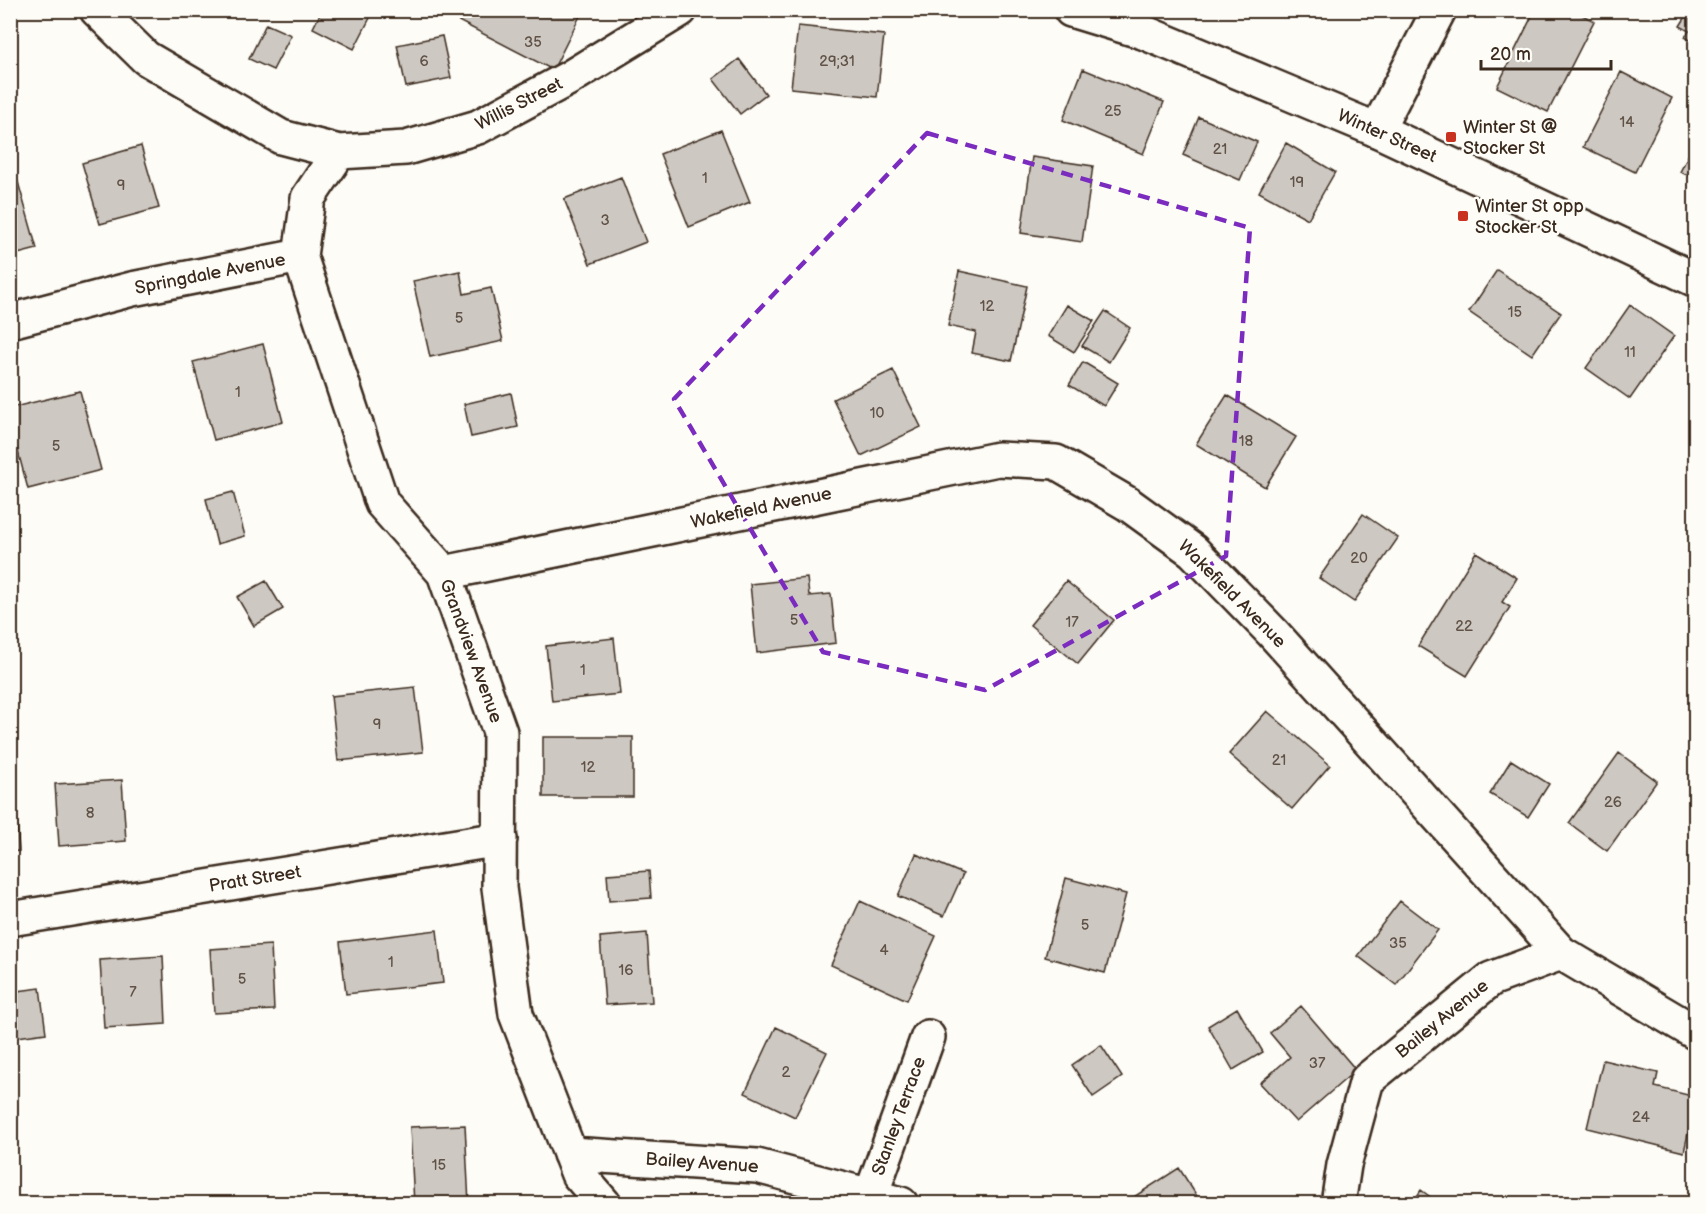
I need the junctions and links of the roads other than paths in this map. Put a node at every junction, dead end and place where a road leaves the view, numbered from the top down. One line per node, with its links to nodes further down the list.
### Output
1 (97, 10): 6 (street, Willis Street)
2 (680, 10): 6 (street, Willis Street)
3 (1071, 10): 5 (street, Winter Street)
4 (1438, 10): 5 (street)
5 (1377, 130): 8 (street, Winter Street)
6 (339, 152): 7 (street, Springdale Avenue)
7 (300, 256): 9 (street, Springdale Avenue); 10 (street, Grandview Avenue)
8 (1695, 280)
9 (10, 321)
10 (444, 573): 11 (street, Grandview Avenue); 13 (street, Wakefield Avenue)
11 (500, 839): 12 (street, Pratt Street); 16 (street, Grandview Avenue)
12 (10, 919)
13 (1561, 953): 14 (street); 19 (street, Bailey Avenue)
14 (1695, 1033)
15 (928, 1037): 17 (street, Stanley Terrace)
16 (570, 1154): 17 (street, Bailey Avenue); 18 (street, Grandview Avenue)
17 (886, 1199)
18 (604, 1203)
19 (1338, 1203)

